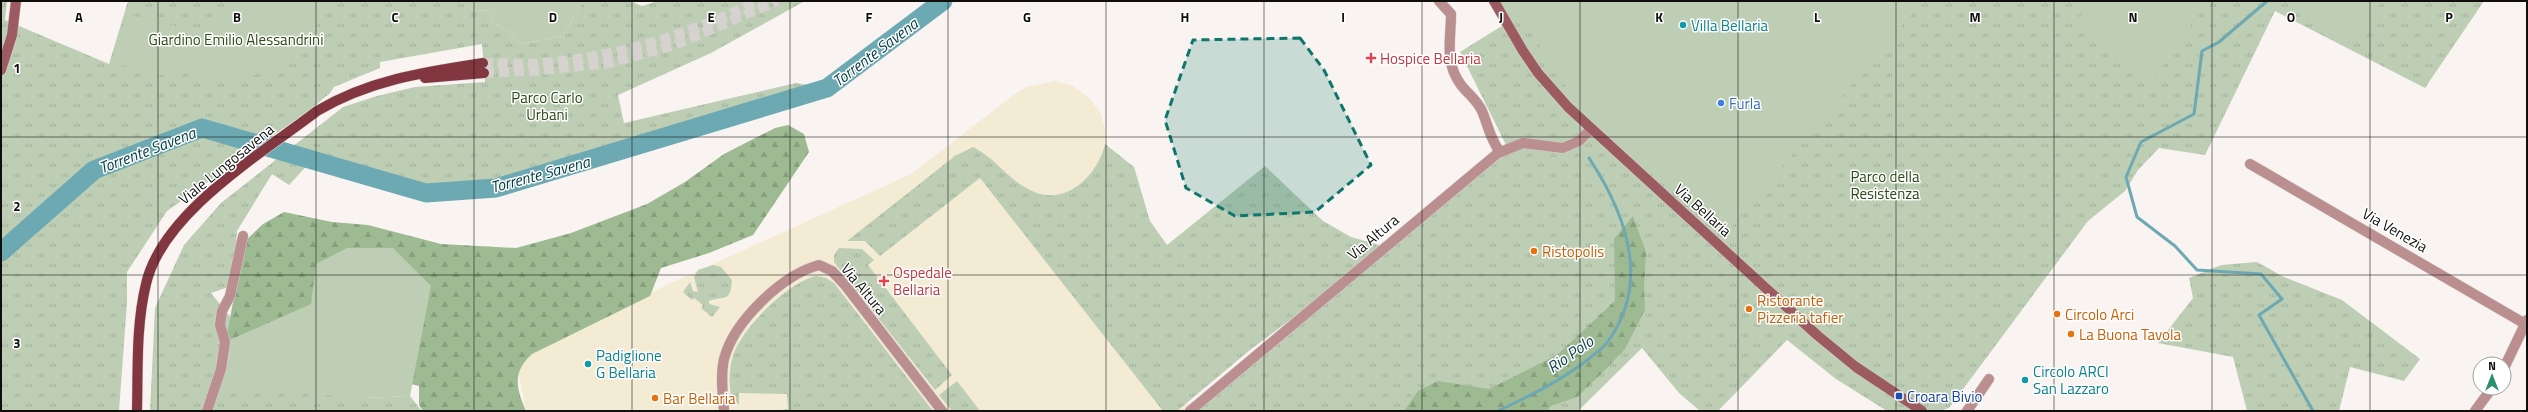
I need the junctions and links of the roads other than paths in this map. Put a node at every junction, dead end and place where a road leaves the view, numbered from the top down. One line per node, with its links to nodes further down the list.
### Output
1 (16, 1): 5 (street)
2 (1439, 1): 7 (street)
3 (1494, 1): 6 (street, Via Bellaria)
4 (484, 68): 14 (main road, Viale Lungosavena)
5 (1, 70)
6 (1591, 129): 7 (street, Via Altura); 19 (street, Via Bellaria)
7 (1500, 152): 18 (street, Via Altura)
8 (2250, 164): 10 (street, Via Venezia)
9 (243, 236): 15 (street)
10 (2526, 323): 11 (street, Via Venezia)
11 (2510, 356)
12 (1989, 379): 20 (street)
13 (2486, 396): 21 (street)
14 (137, 411)
15 (207, 411)
16 (724, 411): 17 (street, Via Altura)
17 (942, 411)
18 (1190, 411)
19 (1922, 411)
20 (1967, 411)
21 (2475, 411)

